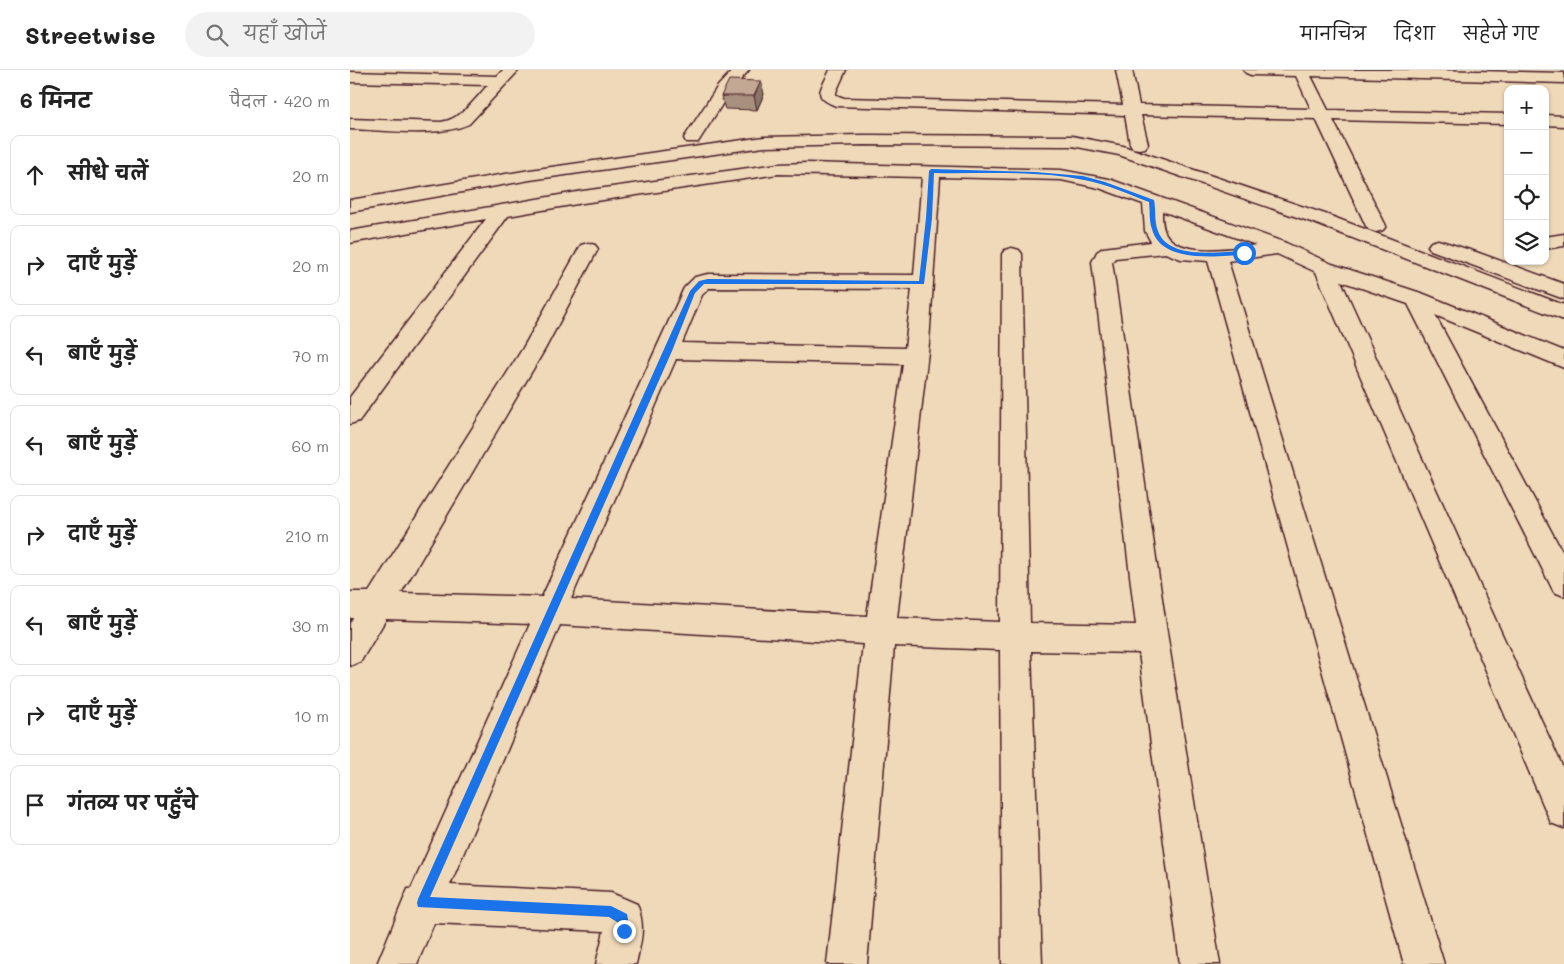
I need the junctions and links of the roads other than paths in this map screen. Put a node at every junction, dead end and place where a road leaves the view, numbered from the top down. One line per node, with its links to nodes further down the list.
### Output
1 (741, 70): 15 (street)
2 (838, 70): 9 (street)
3 (1124, 70): 9 (street)
4 (1251, 70): 5 (street)
5 (1300, 70): 8 (street); 10 (street)
6 (506, 75): 7 (street); 14 (street)
7 (350, 77)
8 (1564, 78)
9 (1132, 109): 10 (street); 16 (street)
10 (1322, 114): 11 (street); 22 (street)
11 (1504, 119)
12 (1549, 120): 13 (street)
13 (1564, 120)
14 (350, 124)
15 (692, 138): 16 (street); 18 (street)
16 (1139, 144): 22 (street)
17 (931, 171): 19 (street); 21 (street); 35 (street)
18 (350, 191)
19 (1152, 201): 27 (street); 28 (street)
20 (350, 206): 38 (street)
21 (502, 211): 24 (street); 43 (street)
22 (1376, 226): 33 (street)
23 (350, 227): 39 (street)
24 (350, 238)
25 (1564, 240): 26 (street)
26 (1549, 242)
27 (1167, 247): 32 (street); 49 (street)
28 (1279, 247): 32 (street); 34 (street)
29 (588, 249): 45 (street)
30 (1504, 251): 33 (street)
31 (1012, 254): 48 (street)
32 (1216, 254): 58 (street)
33 (1469, 256): 36 (street)
34 (1325, 268): 37 (street); 51 (street)
35 (922, 282): 40 (street); 41 (street)
36 (1564, 292)
37 (1416, 299): 42 (street); 44 (street)
38 (1564, 313)
39 (1564, 342)
40 (668, 351): 41 (street); 46 (street)
41 (915, 356): 47 (street)
42 (1564, 360)
43 (350, 415)
44 (1564, 583)
45 (364, 605): 46 (street); 50 (street)
46 (551, 611): 47 (street); 52 (street)
47 (880, 632): 48 (street); 55 (street)
48 (1016, 637): 49 (street); 56 (street)
49 (1153, 639): 57 (street)
50 (350, 651)
51 (1564, 810)
52 (422, 903): 53 (street); 54 (street)
53 (397, 964)
54 (616, 964)
55 (847, 964)
56 (1022, 964)
57 (1200, 964)
58 (1424, 964)

